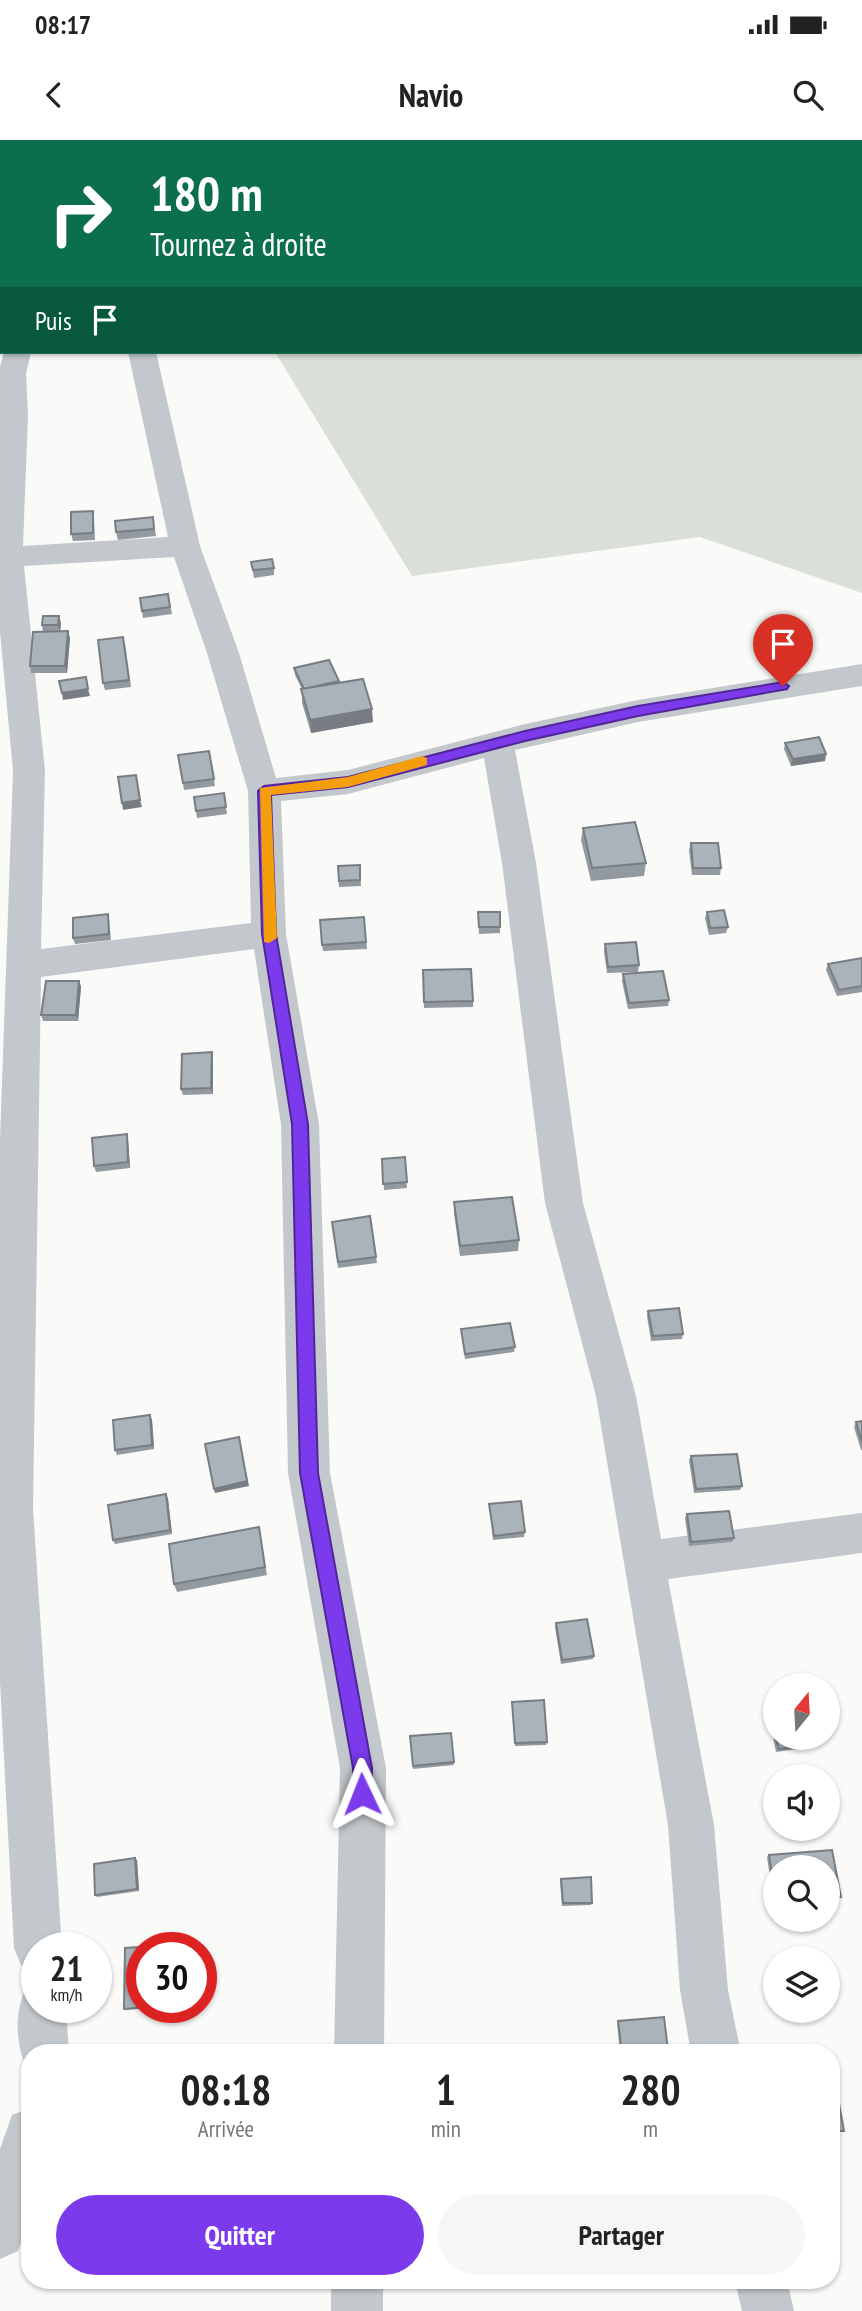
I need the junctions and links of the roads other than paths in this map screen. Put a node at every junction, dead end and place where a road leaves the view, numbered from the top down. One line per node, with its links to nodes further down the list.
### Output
1 (17, 354): 4 (street)
2 (142, 354): 3 (street)
3 (185, 546): 4 (street); 7 (street)
4 (4, 557): 9 (street)
5 (862, 675): 6 (street)
6 (498, 743): 7 (street); 11 (street)
7 (264, 791): 8 (street)
8 (269, 934): 9 (street); 15 (street)
9 (23, 965): 12 (street)
10 (862, 1533): 11 (street)
11 (643, 1562): 16 (street)
12 (37, 1932)
13 (43, 2023): 14 (street)
14 (44, 2044)
15 (359, 2044)
16 (714, 2044)
17 (21, 2163): 18 (street)
18 (0, 2233)
19 (357, 2289): 21 (street)
20 (763, 2289): 22 (street)
21 (357, 2311)
22 (768, 2311)

